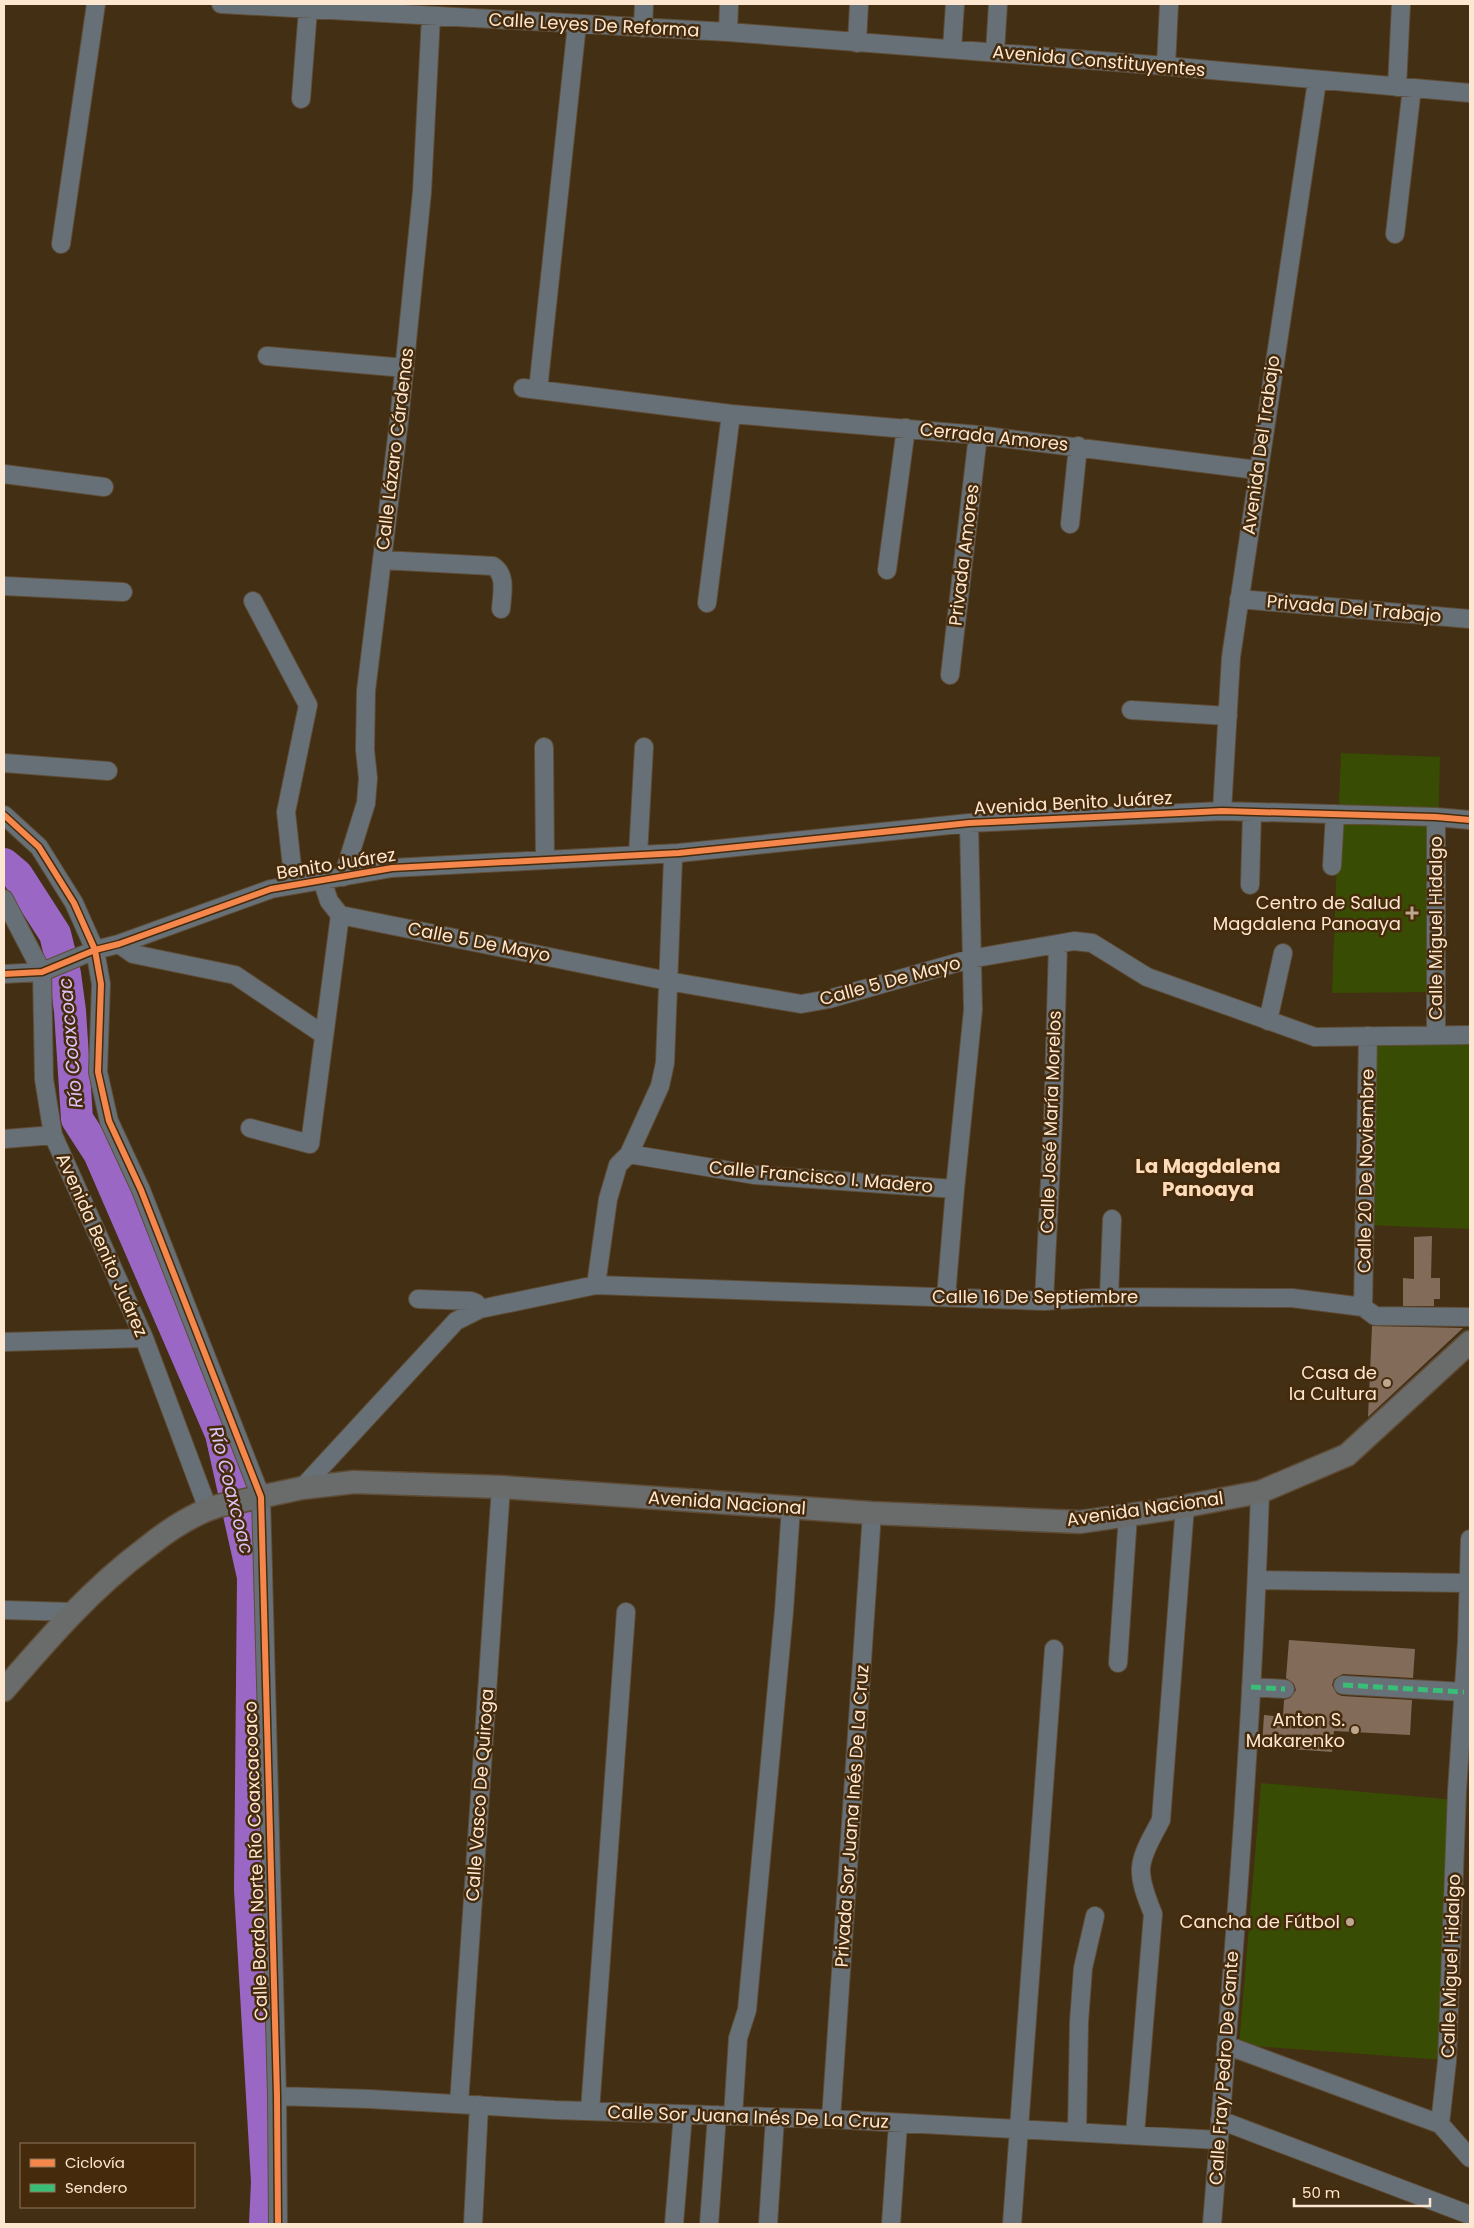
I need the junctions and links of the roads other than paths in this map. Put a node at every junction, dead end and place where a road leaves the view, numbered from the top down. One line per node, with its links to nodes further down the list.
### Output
1 (96, 4): 26 (street)
2 (232, 4): 10 (street, Calle Leyes De Reforma)
3 (644, 4): 15 (street)
4 (729, 4): 16 (street)
5 (859, 4): 17 (street)
6 (955, 4): 18 (street)
7 (998, 4): 19 (street)
8 (1169, 4): 20 (street)
9 (1401, 4): 22 (street)
10 (281, 5): 12 (street, Calle Leyes De Reforma)
11 (375, 8): 12 (street, Calle Leyes De Reforma); 13 (street, Calle Leyes De Reforma)
12 (308, 9): 24 (street)
13 (431, 16): 14 (street, Calle Leyes De Reforma); 28 (street, Calle Lázaro Cárdenas)
14 (577, 24): 15 (street, Calle Leyes De Reforma); 29 (street, Cerrada Amores)
15 (643, 28): 16 (street, Calle Leyes De Reforma)
16 (728, 32): 17 (street, Avenida Constituyentes)
17 (857, 43): 18 (street, Avenida Constituyentes)
18 (952, 49): 19 (street, Avenida Constituyentes)
19 (995, 52): 20 (street, Avenida Constituyentes)
20 (1166, 66): 21 (street, Avenida Constituyentes)
21 (1317, 81): 22 (street, Avenida Constituyentes); 33 (street, Avenida Del Trabajo)
22 (1405, 87): 23 (street, Avenida Constituyentes); 25 (street)
23 (1470, 93)
24 (301, 99)
25 (1395, 234)
26 (62, 244)
27 (268, 356): 28 (street)
28 (404, 368): 37 (street, Calle Lázaro Cárdenas)
29 (731, 414): 30 (street, Cerrada Amores); 43 (street)
30 (906, 428): 31 (street, Cerrada Amores); 38 (street)
31 (978, 435): 32 (street, Cerrada Amores); 46 (street, Privada Amores)
32 (1078, 446): 33 (street, Cerrada Amores); 36 (street)
33 (1257, 470): 41 (street, Avenida Del Trabajo)
34 (4, 474): 35 (street)
35 (104, 486)
36 (1070, 524)
37 (382, 560): 44 (street); 64 (street, Calle Lázaro Cárdenas)
38 (888, 570)
39 (4, 586): 40 (street)
40 (123, 592)
41 (1239, 599): 45 (street, Privada Del Trabajo); 48 (street, Avenida Del Trabajo)
42 (252, 600): 66 (street)
43 (707, 603)
44 (502, 609)
45 (1470, 618)
46 (950, 675)
47 (1131, 710): 48 (street)
48 (1228, 716): 53 (street, Avenida Del Trabajo)
49 (544, 747): 62 (street)
50 (644, 747): 61 (street)
51 (4, 763): 52 (street)
52 (108, 772)
53 (1222, 811): 54 (street, Avenida Benito Juárez); 59 (street, Avenida Benito Juárez)
54 (1252, 812): 55 (street, Avenida Benito Juárez); 67 (street)
55 (1335, 814): 57 (street, Avenida Benito Juárez); 63 (street)
56 (4, 815): 72 (street)
57 (1436, 817): 58 (street, Avenida Benito Juárez); 79 (street, Calle Miguel Hidalgo)
58 (1470, 820)
59 (969, 823): 60 (street, Avenida Benito Juárez); 74 (street)
60 (679, 852): 61 (street, Benito Juárez); 77 (street)
61 (638, 855): 62 (street, Benito Juárez)
62 (545, 860): 64 (street, Benito Juárez)
63 (1332, 866)
64 (342, 877): 65 (street, Benito Juárez)
65 (322, 880): 66 (street, Benito Juárez); 69 (street)
66 (294, 885): 70 (street, Benito Juárez)
67 (1250, 885)
68 (4, 899): 75 (street)
69 (340, 914): 77 (street, Calle 5 De Mayo); 80 (street)
70 (119, 944): 72 (street, Benito Juárez); 80 (street)
71 (1058, 944): 74 (street, Calle 5 De Mayo); 78 (street, Calle 5 De Mayo); 93 (street, Calle José María Morelos)
72 (95, 950): 75 (street, Benito Juárez); 103 (street, Calle Bordo Norte Río Coaxcacoaco)
73 (1283, 954): 78 (street)
74 (970, 959): 77 (street, Calle 5 De Mayo); 87 (street)
75 (49, 970): 76 (street); 84 (street, Avenida Benito Juárez)
76 (4, 974)
77 (668, 980): 86 (street)
78 (1268, 1021): 82 (street, Calle 5 De Mayo)
79 (1436, 1034): 81 (street, Calle Miguel Hidalgo); 82 (street, Calle 5 De Mayo)
80 (324, 1035): 83 (street)
81 (1470, 1035)
82 (1368, 1036): 94 (street, Calle 20 De Noviembre)
83 (250, 1128)
84 (53, 1135): 85 (street); 97 (street, Avenida Benito Juárez)
85 (4, 1139)
86 (629, 1154): 87 (street, Calle Francisco I. Madero); 89 (street)
87 (954, 1189): 90 (street)
88 (1112, 1219): 91 (street)
89 (596, 1285): 90 (street, Calle 16 De Septiembre); 95 (street)
90 (946, 1297): 93 (street, Calle 16 De Septiembre)
91 (1109, 1297): 93 (street, Calle 16 De Septiembre); 94 (street, Calle 16 De Septiembre)
92 (418, 1298): 95 (street)
93 (1044, 1301)
94 (1363, 1306): 96 (street, Calle 16 De Septiembre)
95 (480, 1309): 101 (street)
96 (1470, 1317)
97 (144, 1338): 98 (street); 106 (street, Avenida Benito Juárez)
98 (4, 1342)
99 (1470, 1342): 102 (main road, Avenida Nacional)
100 (501, 1487): 101 (main road, Avenida Nacional); 105 (main road, Avenida Nacional); 127 (street, Calle Vasco De Quiroga)
101 (302, 1488): 103 (main road, Avenida Nacional)
102 (1260, 1492): 104 (main road, Avenida Nacional); 110 (street, Calle Fray Pedro De Gante)
103 (254, 1499): 106 (main road, Avenida Nacional); 126 (street, Calle Bordo Norte Río Coaxcacoaco)
104 (1184, 1506): 108 (main road, Avenida Nacional); 139 (street)
105 (791, 1507): 107 (main road, Avenida Nacional); 131 (street)
106 (213, 1508): 114 (main road, Avenida Nacional)
107 (872, 1513): 108 (main road, Avenida Nacional); 133 (street, Privada Sor Juana Inés De La Cruz)
108 (1128, 1515): 117 (street)
109 (1470, 1539): 111 (street, Calle Miguel Hidalgo)
110 (1257, 1580): 111 (street); 120 (street, Calle Fray Pedro De Gante)
111 (1468, 1583): 112 (street, Calle Miguel Hidalgo)
112 (1469, 1606): 118 (street, Calle Miguel Hidalgo)
113 (4, 1610): 114 (street)
114 (72, 1612): 122 (main road, Avenida Nacional)
115 (626, 1612): 129 (street)
116 (1054, 1649): 137 (street)
117 (1118, 1663)
118 (1466, 1683): 119 (street); 123 (street, Calle Miguel Hidalgo)
119 (1343, 1684)
120 (1251, 1687): 121 (street); 125 (street, Calle Fray Pedro De Gante)
121 (1285, 1689)
122 (4, 1690)
123 (1465, 1769): 136 (street, Calle Miguel Hidalgo)
124 (1094, 1916): 138 (street)
125 (1226, 2045): 134 (street, Calle Fray Pedro De Gante); 136 (street)
126 (277, 2096): 127 (street, Calle Sor Juana Inés De La Cruz); 143 (street, Calle Bordo Norte Río Coaxcacoaco)
127 (459, 2104): 128 (street, Calle Sor Juana Inés De La Cruz)
128 (479, 2105): 129 (street, Calle Sor Juana Inés De La Cruz); 144 (street)
129 (590, 2111): 130 (street, Calle Sor Juana Inés De La Cruz)
130 (683, 2114): 131 (street, Calle Sor Juana Inés De La Cruz); 145 (street)
131 (725, 2116): 132 (street, Calle Sor Juana Inés De La Cruz); 146 (street)
132 (775, 2118): 133 (street, Calle Sor Juana Inés De La Cruz); 147 (street)
133 (831, 2119): 135 (street, Calle Sor Juana Inés De La Cruz)
134 (1220, 2120): 140 (street, Calle Fray Pedro De Gante); 142 (street)
135 (898, 2123): 137 (street, Calle Sor Juana Inés De La Cruz); 148 (street)
136 (1440, 2124): 141 (street)
137 (1020, 2129): 138 (street, Calle Sor Juana Inés De La Cruz); 149 (street)
138 (1077, 2132): 139 (street, Calle Sor Juana Inés De La Cruz)
139 (1135, 2134): 140 (street, Calle Sor Juana Inés De La Cruz)
140 (1219, 2140): 150 (street, Calle Fray Pedro De Gante)
141 (1470, 2158)
142 (1470, 2215)
143 (278, 2224)
144 (473, 2224)
145 (674, 2224)
146 (709, 2224)
147 (768, 2224)
148 (891, 2224)
149 (1012, 2224)
150 (1212, 2224)

